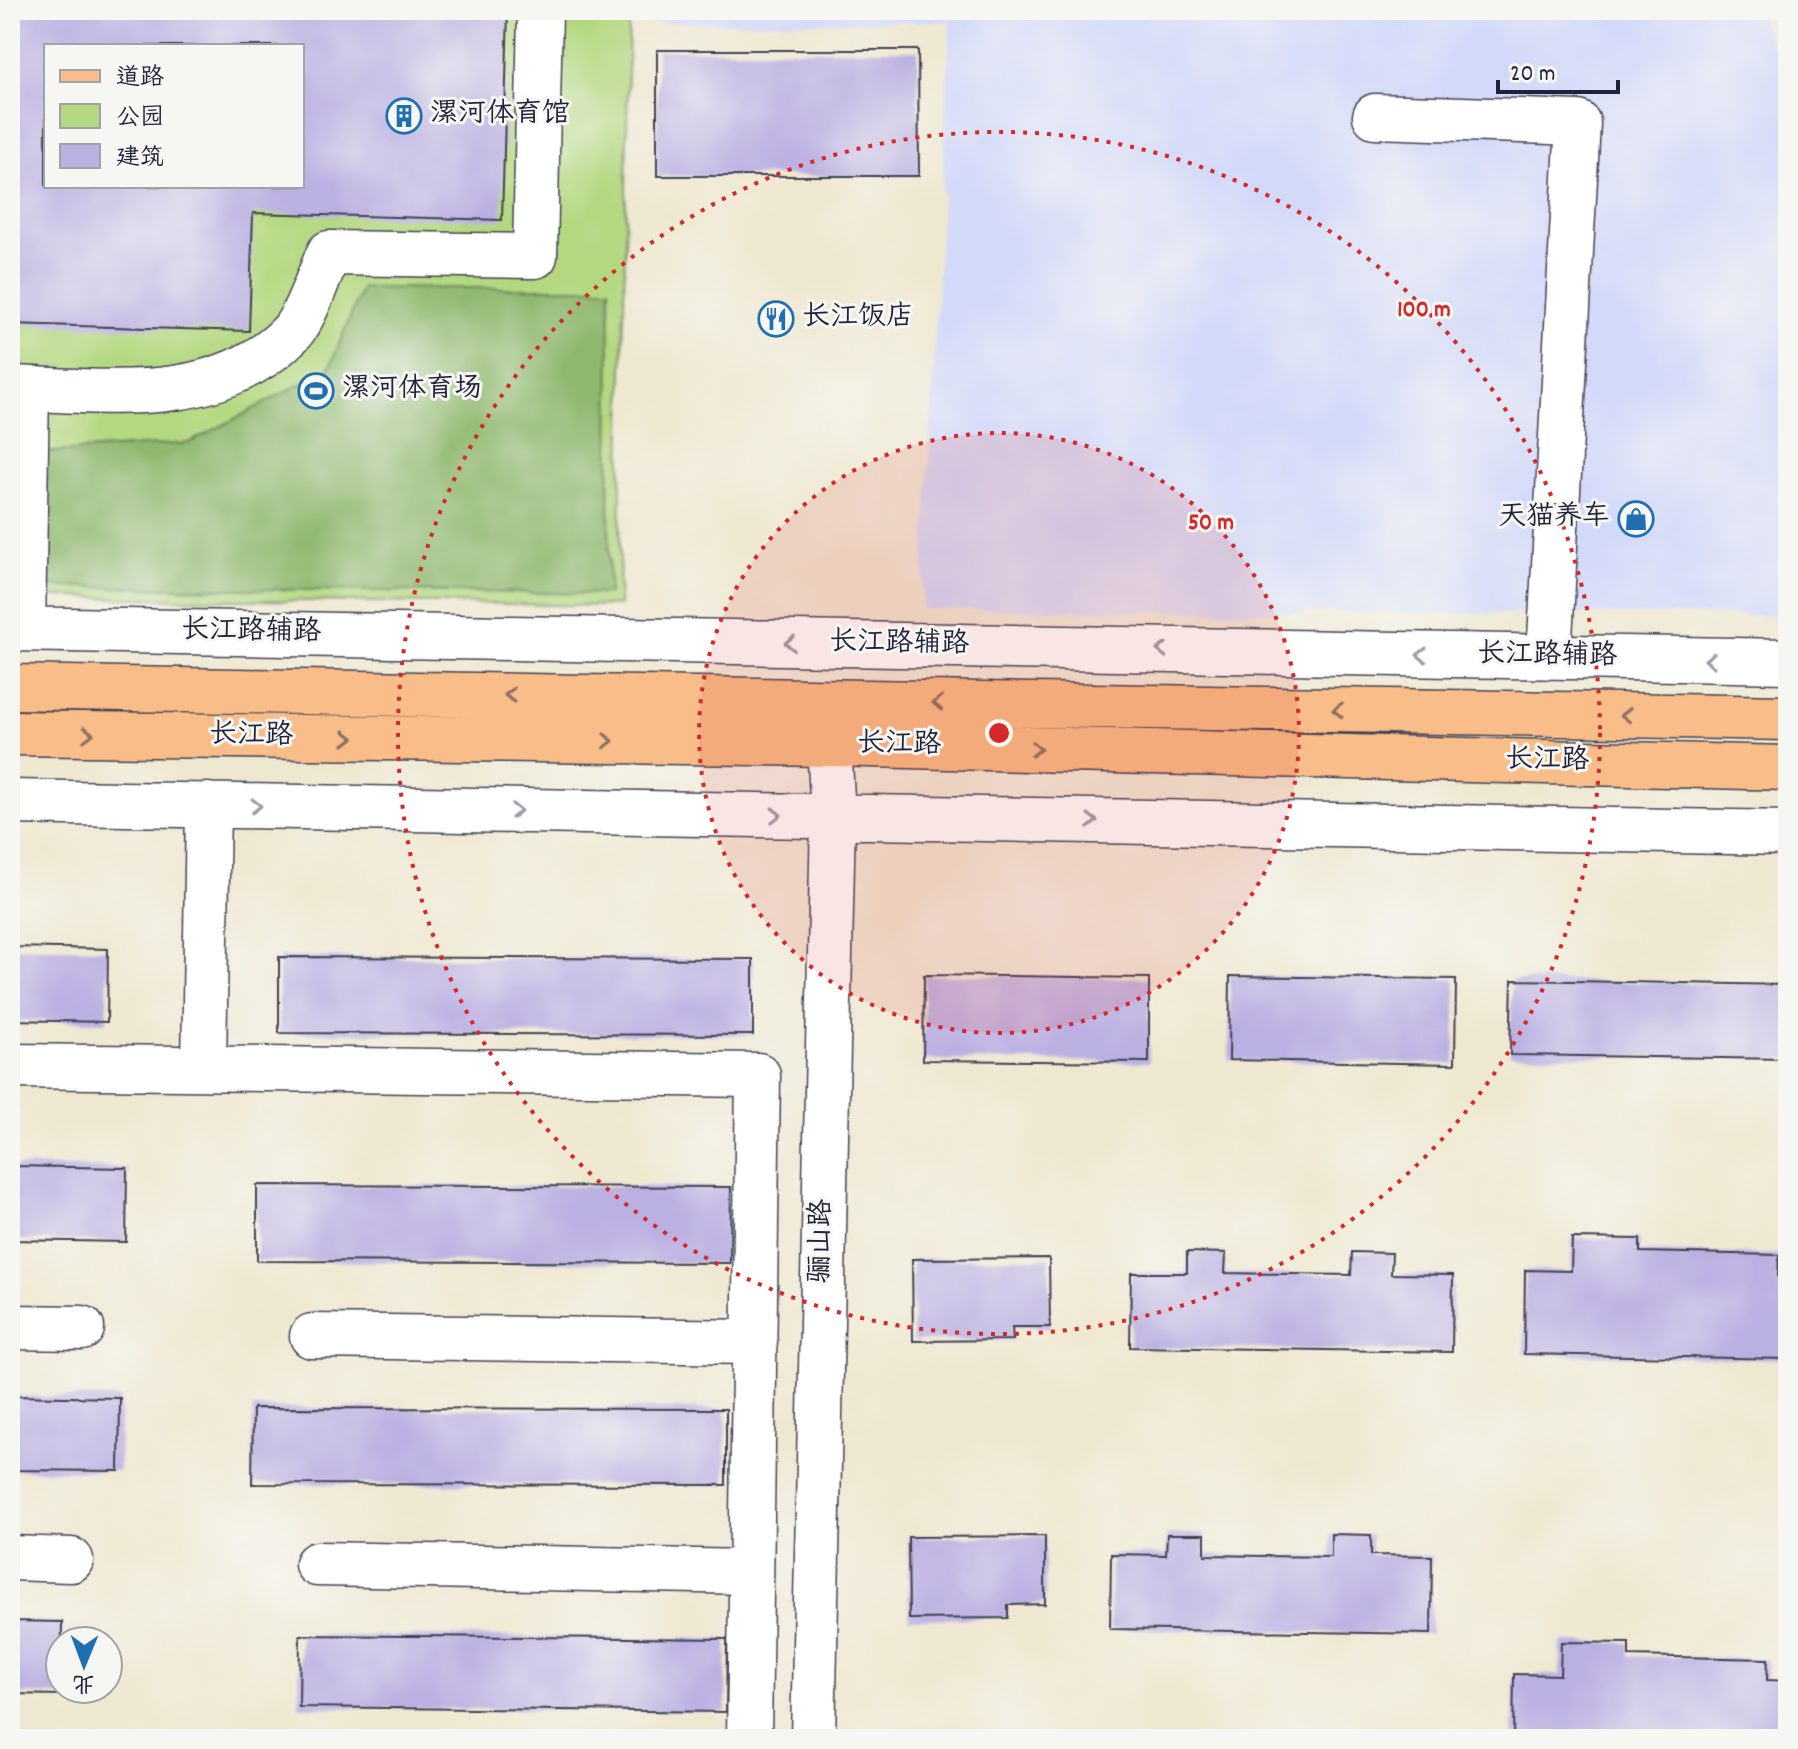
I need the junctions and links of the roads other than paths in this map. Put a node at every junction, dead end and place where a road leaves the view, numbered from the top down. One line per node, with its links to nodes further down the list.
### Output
1 (540, 10): 3 (street)
2 (1375, 116): 5 (street)
3 (18, 389): 4 (street)
4 (17, 629): 5 (street, 长江路辅路, one-way to 4)
5 (1549, 657): 6 (street, 长江路辅路, one-way to 5)
6 (1788, 661)
7 (10, 687): 8 (main road, 长江路, one-way to 7)
8 (1788, 718)
9 (10, 733): 10 (main road, 长江路, one-way to 10)
10 (829, 744): 11 (main road, 长江路, one-way to 11); 14 (street, 骊山路)
11 (1788, 768)
12 (10, 802): 13 (street)
13 (208, 805): 14 (street, one-way to 14); 17 (street)
14 (833, 816): 15 (street, one-way to 15); 27 (street, 骊山路)
15 (1788, 833)
16 (10, 1066): 17 (street)
17 (204, 1068): 21 (street)
18 (10, 1327): 19 (street)
19 (82, 1328)
20 (312, 1336): 21 (street)
21 (755, 1342): 25 (street)
22 (10, 1558): 23 (street)
23 (71, 1560)
24 (317, 1564): 25 (street)
25 (751, 1572): 26 (street)
26 (749, 1739)
27 (813, 1739)

